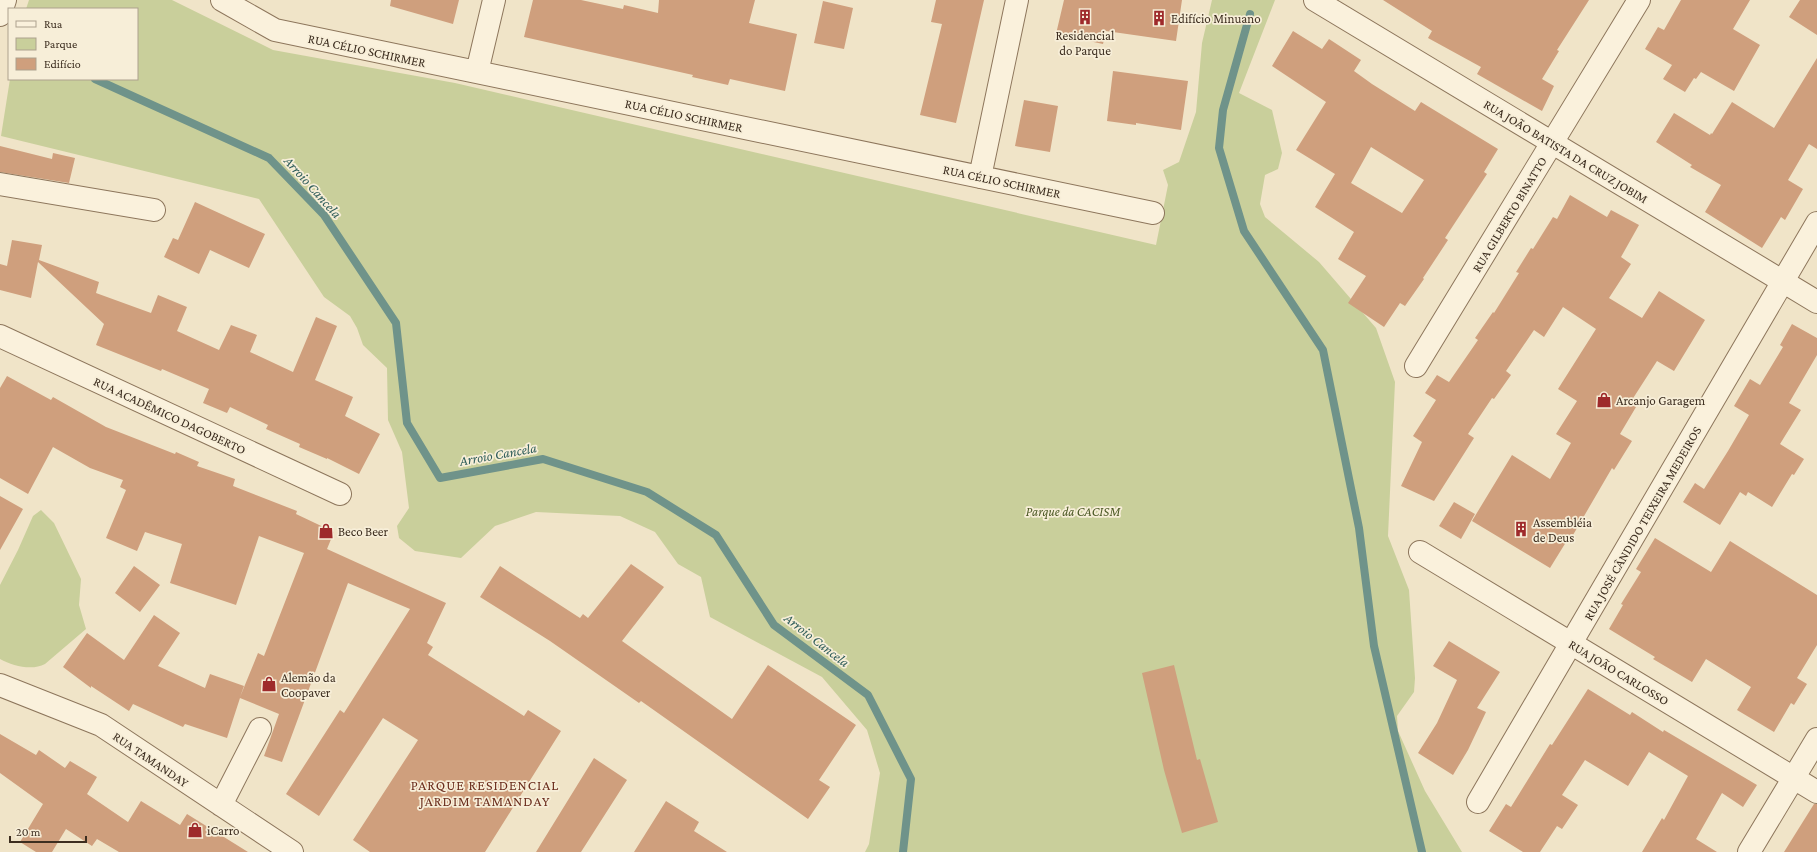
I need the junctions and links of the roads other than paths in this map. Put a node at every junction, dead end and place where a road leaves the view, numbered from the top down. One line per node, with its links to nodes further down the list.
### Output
1 (6, 0): 7 (street)
2 (222, 0): 8 (street, RUA CÉLIO SCHIRMER)
3 (494, 0): 8 (street)
4 (1017, 0): 10 (street)
5 (1315, 0): 9 (street, RUA JOÃO BATISTA DA CRUZ JOBIM)
6 (1639, 0): 9 (street, RUA GILBERTO BINATTO)
7 (0, 15)
8 (477, 72): 10 (street, RUA CÉLIO SCHIRMER)
9 (1552, 143): 15 (street, RUA JOÃO BATISTA DA CRUZ JOBIM); 18 (street, RUA GILBERTO BINATTO)
10 (980, 177): 13 (street, RUA CÉLIO SCHIRMER)
11 (0, 184): 12 (street)
12 (154, 210)
13 (1153, 213)
14 (1817, 223): 15 (street, RUA JOSÉ CÂNDIDO TEIXEIRA MEDEIROS)
15 (1783, 281): 16 (street, RUA JOÃO BATISTA DA CRUZ JOBIM); 21 (street, RUA JOSÉ CÂNDIDO TEIXEIRA MEDEIROS)
16 (1817, 302)
17 (0, 336): 19 (street, RUA ACADÊMICO DAGOBERTO)
18 (1416, 366)
19 (340, 494)
20 (1420, 552): 21 (street, RUA JOÃO CARLOSSO)
21 (1571, 643): 25 (street, RUA JOÃO CARLOSSO); 27 (street, RUA JOSÉ CÂNDIDO TEIXEIRA MEDEIROS)
22 (0, 685): 28 (street, RUA TAMANDAY)
23 (260, 729): 28 (street)
24 (1817, 739): 25 (street)
25 (1794, 778): 26 (street, RUA JOÃO CARLOSSO); 30 (street)
26 (1817, 792)
27 (1478, 802)
28 (221, 805): 29 (street, RUA TAMANDAY)
29 (284, 850)
30 (1749, 852)

